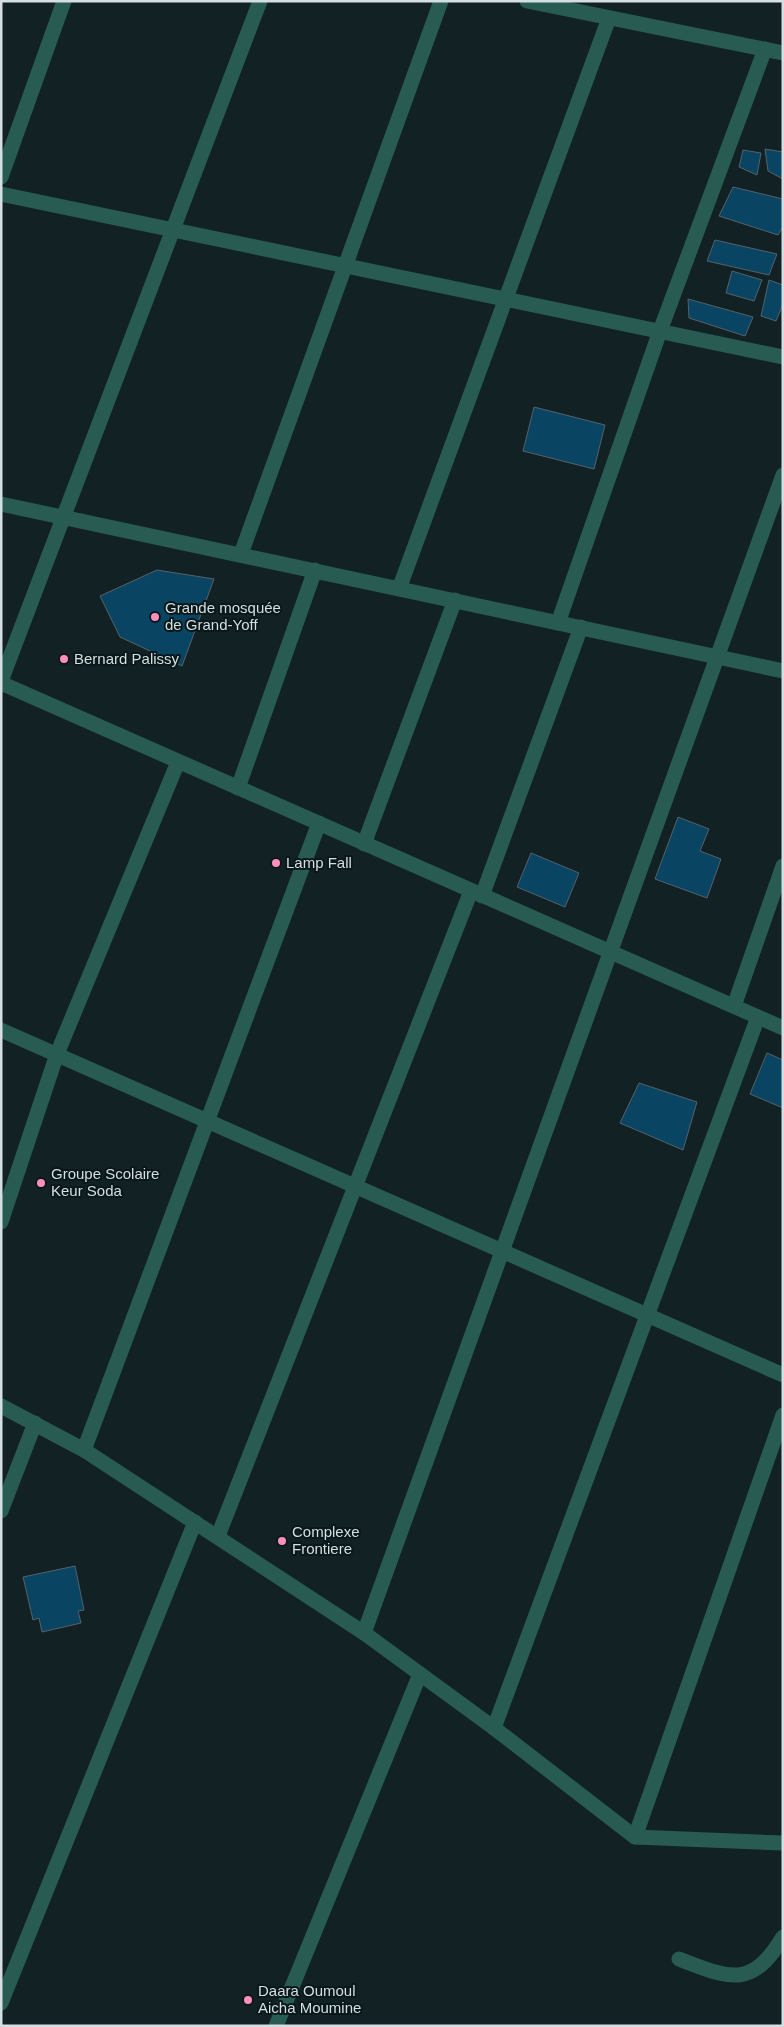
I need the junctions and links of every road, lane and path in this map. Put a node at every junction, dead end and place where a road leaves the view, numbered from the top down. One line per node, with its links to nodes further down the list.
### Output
1 (64, 1): 8 (street)
2 (260, 1): 10 (street)
3 (441, 1): 11 (street)
4 (527, 1): 5 (street)
5 (609, 18): 6 (street); 12 (street)
6 (765, 49): 7 (street); 13 (street)
7 (783, 52)
8 (1, 177)
9 (1, 194): 10 (street)
10 (172, 232): 11 (street); 17 (street)
11 (346, 266): 12 (street); 18 (street)
12 (504, 299): 13 (street); 20 (street)
13 (660, 332): 14 (street); 22 (street)
14 (783, 357)
15 (783, 474): 24 (street)
16 (1, 504): 17 (street)
17 (63, 518): 18 (street); 26 (street)
18 (240, 554): 19 (street)
19 (315, 570): 20 (street); 28 (street)
20 (399, 588): 21 (street)
21 (455, 600): 22 (street); 30 (street)
22 (558, 622): 23 (street)
23 (581, 627): 24 (street); 32 (street)
24 (717, 657): 25 (street); 33 (street)
25 (783, 671)
26 (1, 682): 27 (street)
27 (178, 762): 28 (street); 38 (street)
28 (238, 788): 29 (street)
29 (319, 823): 30 (street); 39 (street)
30 (364, 844): 32 (street)
31 (783, 866): 34 (street)
32 (477, 893): 33 (street); 40 (street)
33 (610, 952): 34 (street); 42 (street)
34 (734, 1006): 35 (street)
35 (758, 1017): 36 (street); 43 (street)
36 (783, 1028)
37 (1, 1030): 38 (street)
38 (57, 1054): 39 (street); 41 (street)
39 (207, 1121): 40 (street); 48 (street)
40 (355, 1186): 42 (street); 51 (street)
41 (1, 1222)
42 (502, 1251): 43 (street); 52 (street)
43 (647, 1316): 44 (street); 54 (street)
44 (783, 1375)
45 (1, 1406): 47 (street)
46 (783, 1414): 55 (street)
47 (35, 1423): 48 (street); 49 (street)
48 (84, 1450): 50 (street)
49 (1, 1512)
50 (195, 1522): 51 (street); 59 (street)
51 (218, 1536): 52 (street)
52 (364, 1633): 53 (street)
53 (420, 1674): 54 (street); 60 (street)
54 (494, 1728): 55 (street)
55 (635, 1837): 56 (street)
56 (783, 1843)
57 (783, 1936): 58 (street)
58 (679, 1959)
59 (1, 2004)
60 (276, 2026)

